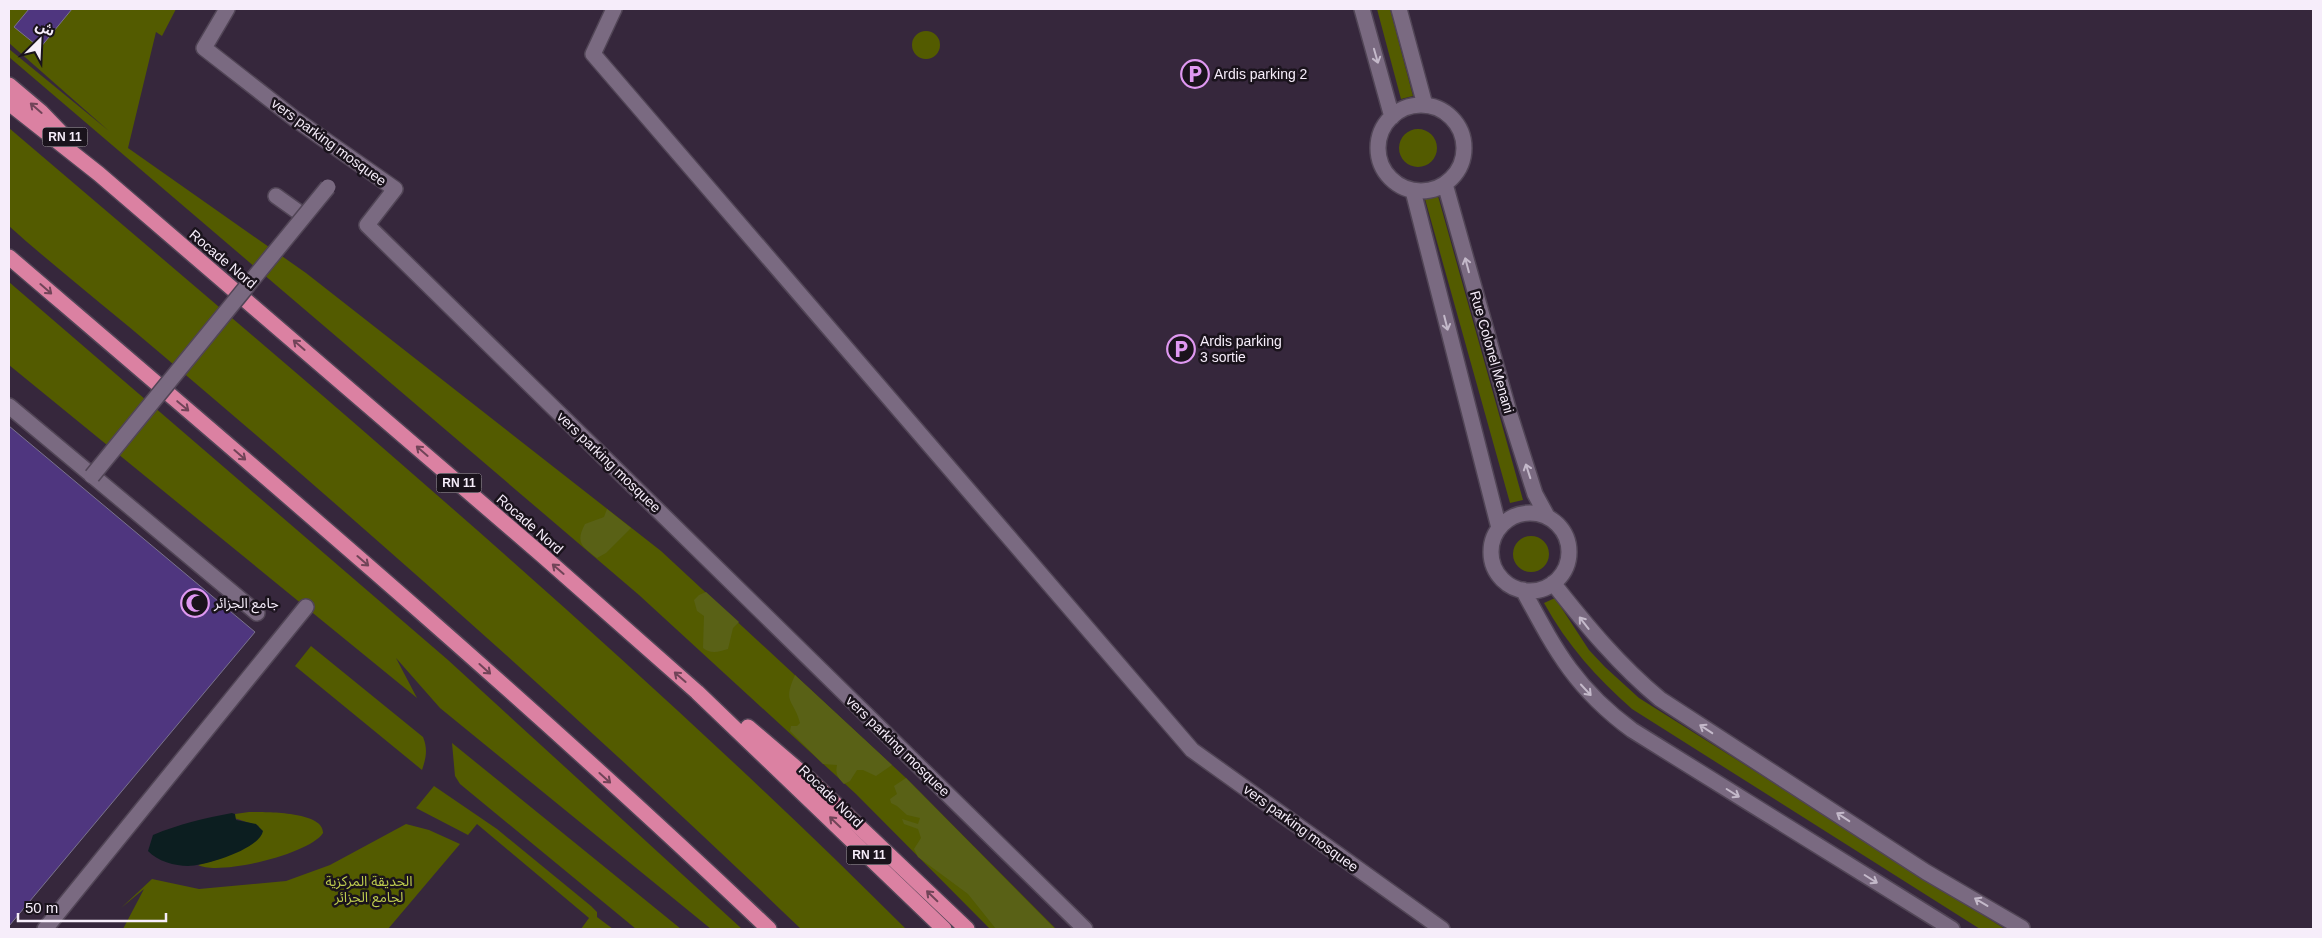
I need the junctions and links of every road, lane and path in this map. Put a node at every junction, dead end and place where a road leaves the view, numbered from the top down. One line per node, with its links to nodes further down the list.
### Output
1 (227, 9): 30 (street, vers parking mosquee)
2 (614, 9): 31 (street, vers parking mosquee)
3 (1362, 9): 8 (street, one-way to 8)
4 (1399, 9): 7 (street)
5 (9, 85): 12 (highway, RN 11, one-way to 5)
6 (9, 103): 12 (highway, Rocade Nord / RN 11)
7 (1425, 105): 8 (street); 9 (street)
8 (1392, 117): 11 (street)
9 (1445, 184): 11 (street); 18 (street, Rue Colonel Menani, one-way to 9)
10 (328, 187): 14 (street, bridge)
11 (1413, 191): 19 (street, one-way to 19)
12 (120, 192): 24 (highway, Rocade Nord / RN 11, one-way to 12)
13 (276, 196): 14 (street)
14 (304, 216): 17 (street, bridge)
15 (9, 257): 27 (highway, one-way to 27)
16 (9, 406): 17 (street)
17 (92, 476): 23 (street)
18 (1547, 516): 19 (street); 20 (street)
19 (1499, 528): 21 (street)
20 (1553, 583): 21 (street); 25 (street, one-way to 20)
21 (1523, 590): 32 (street, one-way to 32)
22 (306, 607): 26 (street)
23 (257, 613)
24 (697, 692): 28 (highway, Rocade Nord / RN 11, one-way to 24); 29 (highway, one-way to 24)
25 (2022, 928)
26 (45, 929)
27 (769, 929)
28 (944, 929)
29 (967, 929)
30 (1085, 929)
31 (1442, 929)
32 (1952, 929)

